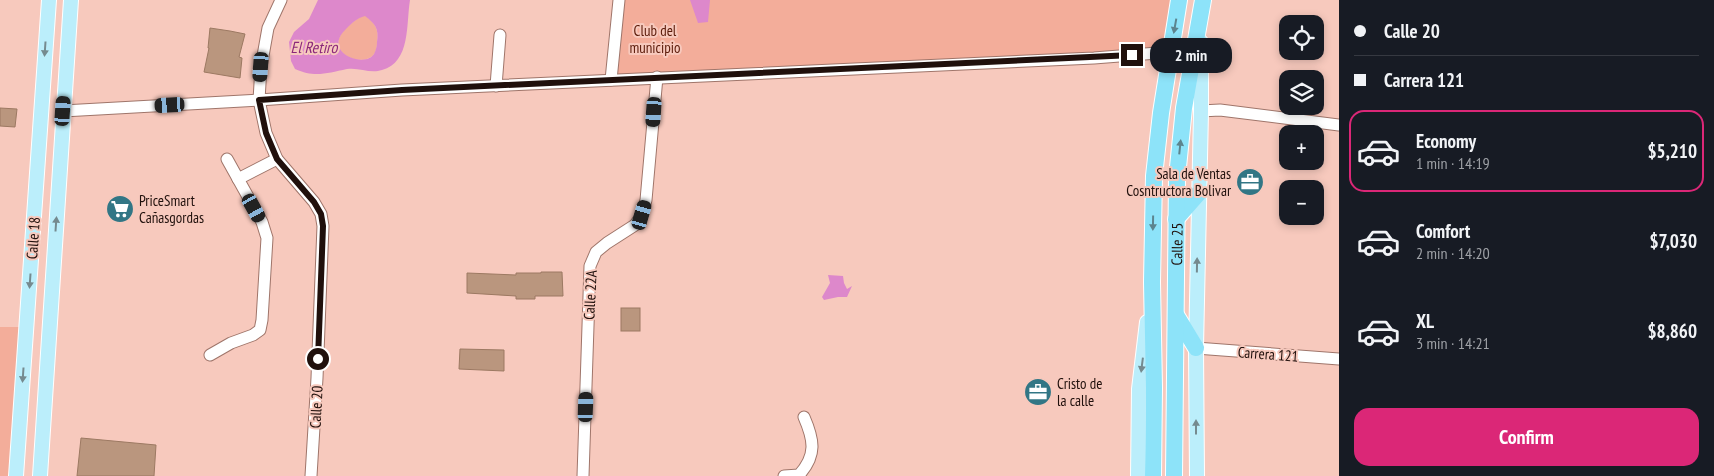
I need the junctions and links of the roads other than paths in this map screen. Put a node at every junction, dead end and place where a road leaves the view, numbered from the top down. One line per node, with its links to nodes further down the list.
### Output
1 (48, 0): 27 (main road, Calle 18, one-way to 27)
2 (72, 0): 13 (main road, Calle 18)
3 (281, 0): 12 (street, Calle 20)
4 (619, 0): 10 (street)
5 (1179, 0): 8 (highway, Calle 25, one-way to 8)
6 (1202, 6): 14 (main road, Calle 25); 20 (highway, Calle 25, one-way to 6)
7 (500, 36): 11 (street)
8 (1170, 52): 9 (street); 21 (highway, Calle 25, one-way to 21)
9 (657, 77): 10 (street); 30 (street, Calle 22A)
10 (611, 80): 11 (street)
11 (496, 86): 12 (street)
12 (259, 100): 13 (street); 17 (street, Calle 20)
13 (63, 111): 28 (main road, Calle 18, one-way to 13)
14 (1201, 111): 15 (street); 19 (main road, Calle 25)
15 (1339, 125)
16 (227, 159): 18 (street)
17 (277, 159): 18 (street); 29 (street, Calle 20)
18 (238, 179): 24 (street)
19 (1198, 194): 20 (highway); 23 (main road, Calle 25, one-way to 19)
20 (1176, 219): 22 (highway, Calle 25)
21 (1152, 282): 32 (main road, Calle 25, one-way to 32); 33 (highway, Calle 25)
22 (1176, 315): 23 (highway); 34 (highway, Calle 25)
23 (1196, 348): 25 (street, Carrera 121); 35 (main road, Calle 25, one-way to 23)
24 (210, 355)
25 (1339, 359)
26 (804, 417): 31 (street)
27 (16, 476)
28 (40, 476)
29 (311, 476)
30 (583, 476)
31 (784, 476)
32 (1138, 476)
33 (1154, 476)
34 (1174, 476)
35 (1197, 476)

